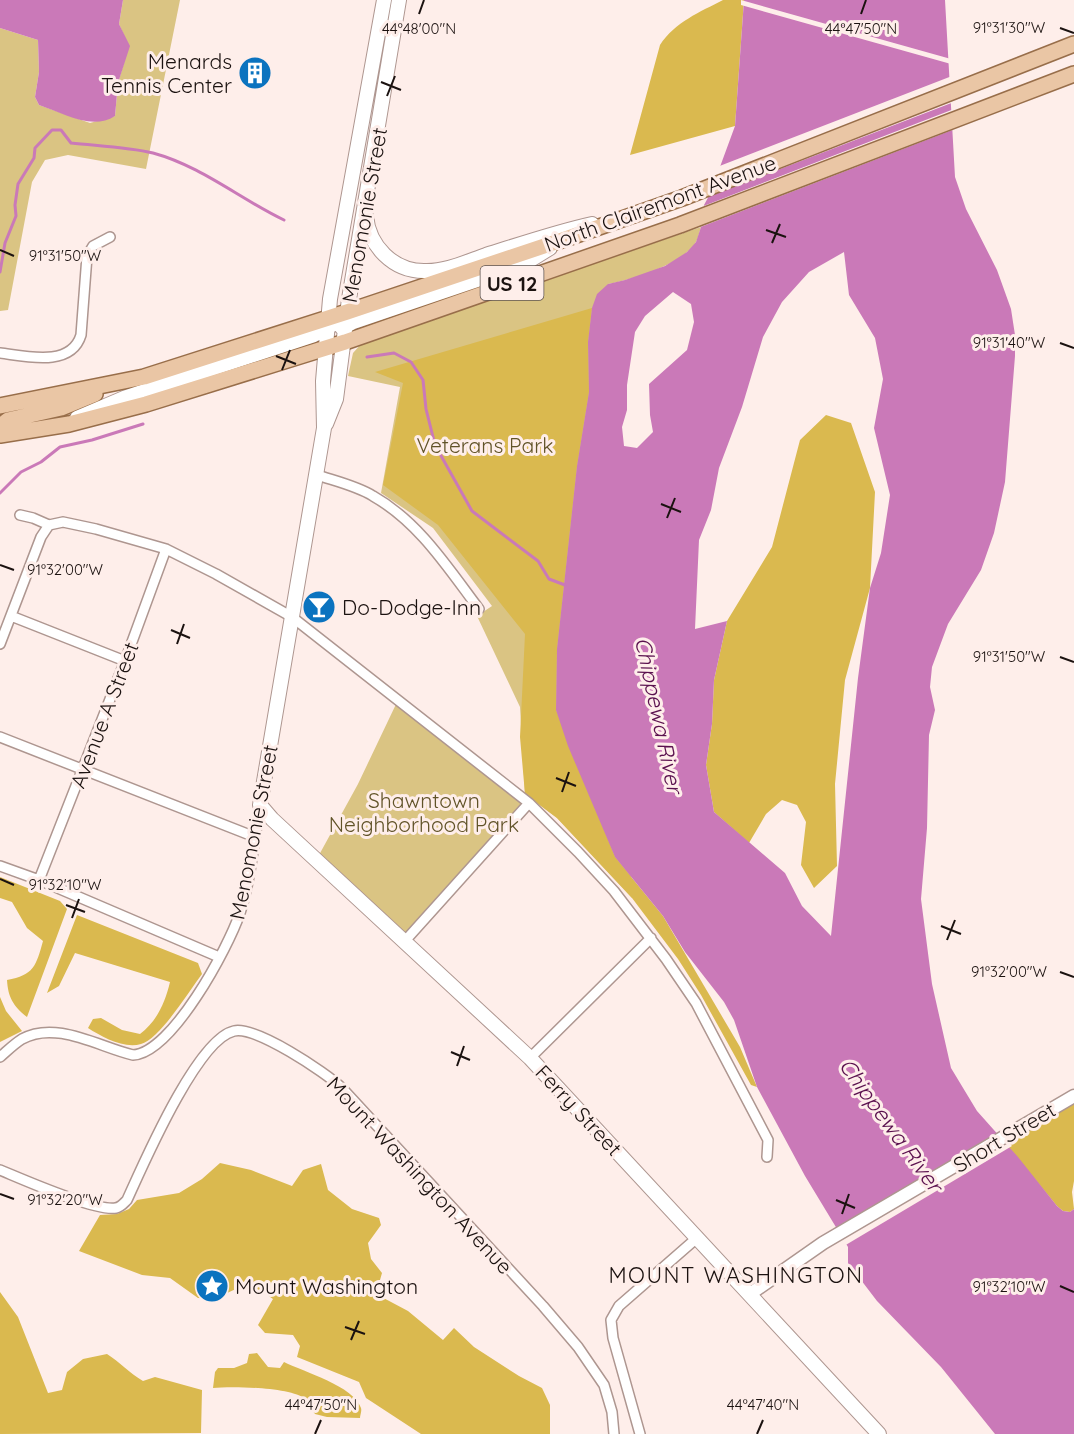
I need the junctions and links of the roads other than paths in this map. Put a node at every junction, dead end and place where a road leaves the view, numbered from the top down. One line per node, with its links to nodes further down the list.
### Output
1 (384, 0): 9 (main road, Menomonie Street)
2 (399, 0): 5 (main road, Menomonie Street)
3 (1074, 44): 6 (main road, North Clairemont Avenue / US 12)
4 (1074, 74): 10 (main road, North Clairemont Avenue / US 12)
5 (366, 204): 6 (main road); 8 (main road, Menomonie Street)
6 (626, 217): 8 (main road, North Clairemont Avenue / US 12)
7 (110, 237): 12 (street)
8 (347, 319): 9 (main road, North Clairemont Avenue / US 12); 10 (main road, Menomonie Street); 11 (main road)
9 (328, 323): 11 (main road, Menomonie Street); 13 (main road, North Clairemont Avenue / US 12); 15 (main road)
10 (345, 342): 11 (main road, North Clairemont Avenue / US 12); 17 (main road, Menomonie Street)
11 (326, 348): 15 (main road, North Clairemont Avenue / US 12); 17 (main road, Menomonie Street)
12 (0, 353)
13 (119, 382): 14 (main road, North Clairemont Avenue / US 12); 16 (main road)
14 (0, 406)
15 (61, 425): 18 (main road, North Clairemont Avenue / US 12)
16 (0, 426)
17 (324, 429): 19 (main road, Menomonie Street)
18 (0, 435)
19 (317, 475): 23 (street); 25 (main road, Menomonie Street)
20 (20, 515): 21 (street)
21 (49, 525): 22 (street); 24 (street)
22 (166, 549): 25 (street); 27 (street, Avenue A Street)
23 (479, 609)
24 (11, 616): 26 (street); 27 (street)
25 (292, 617): 30 (street); 31 (main road, Menomonie Street)
26 (0, 644)
27 (126, 661): 29 (street, Avenue A Street)
28 (0, 737): 29 (street)
29 (83, 769): 32 (street); 34 (street, Avenue A Street)
30 (529, 803): 35 (street); 36 (street)
31 (260, 805): 32 (street, Menomonie Street); 36 (main road, Ferry Street)
32 (255, 837): 37 (street, Menomonie Street)
33 (0, 866): 34 (street)
34 (39, 880): 37 (street)
35 (651, 938): 39 (street); 41 (street)
36 (404, 942): 39 (main road, Ferry Street)
37 (219, 957): 38 (street, Menomonie Street)
38 (0, 1057)
39 (530, 1058): 43 (main road, Ferry Street)
40 (1074, 1096): 44 (street, Short Street)
41 (767, 1157)
42 (0, 1170): 45 (street, Mount Washington Avenue)
43 (698, 1237): 44 (main road, Ferry Street); 46 (street)
44 (750, 1294): 47 (main road, Ferry Street)
45 (615, 1434)
46 (640, 1434)
47 (879, 1434)

